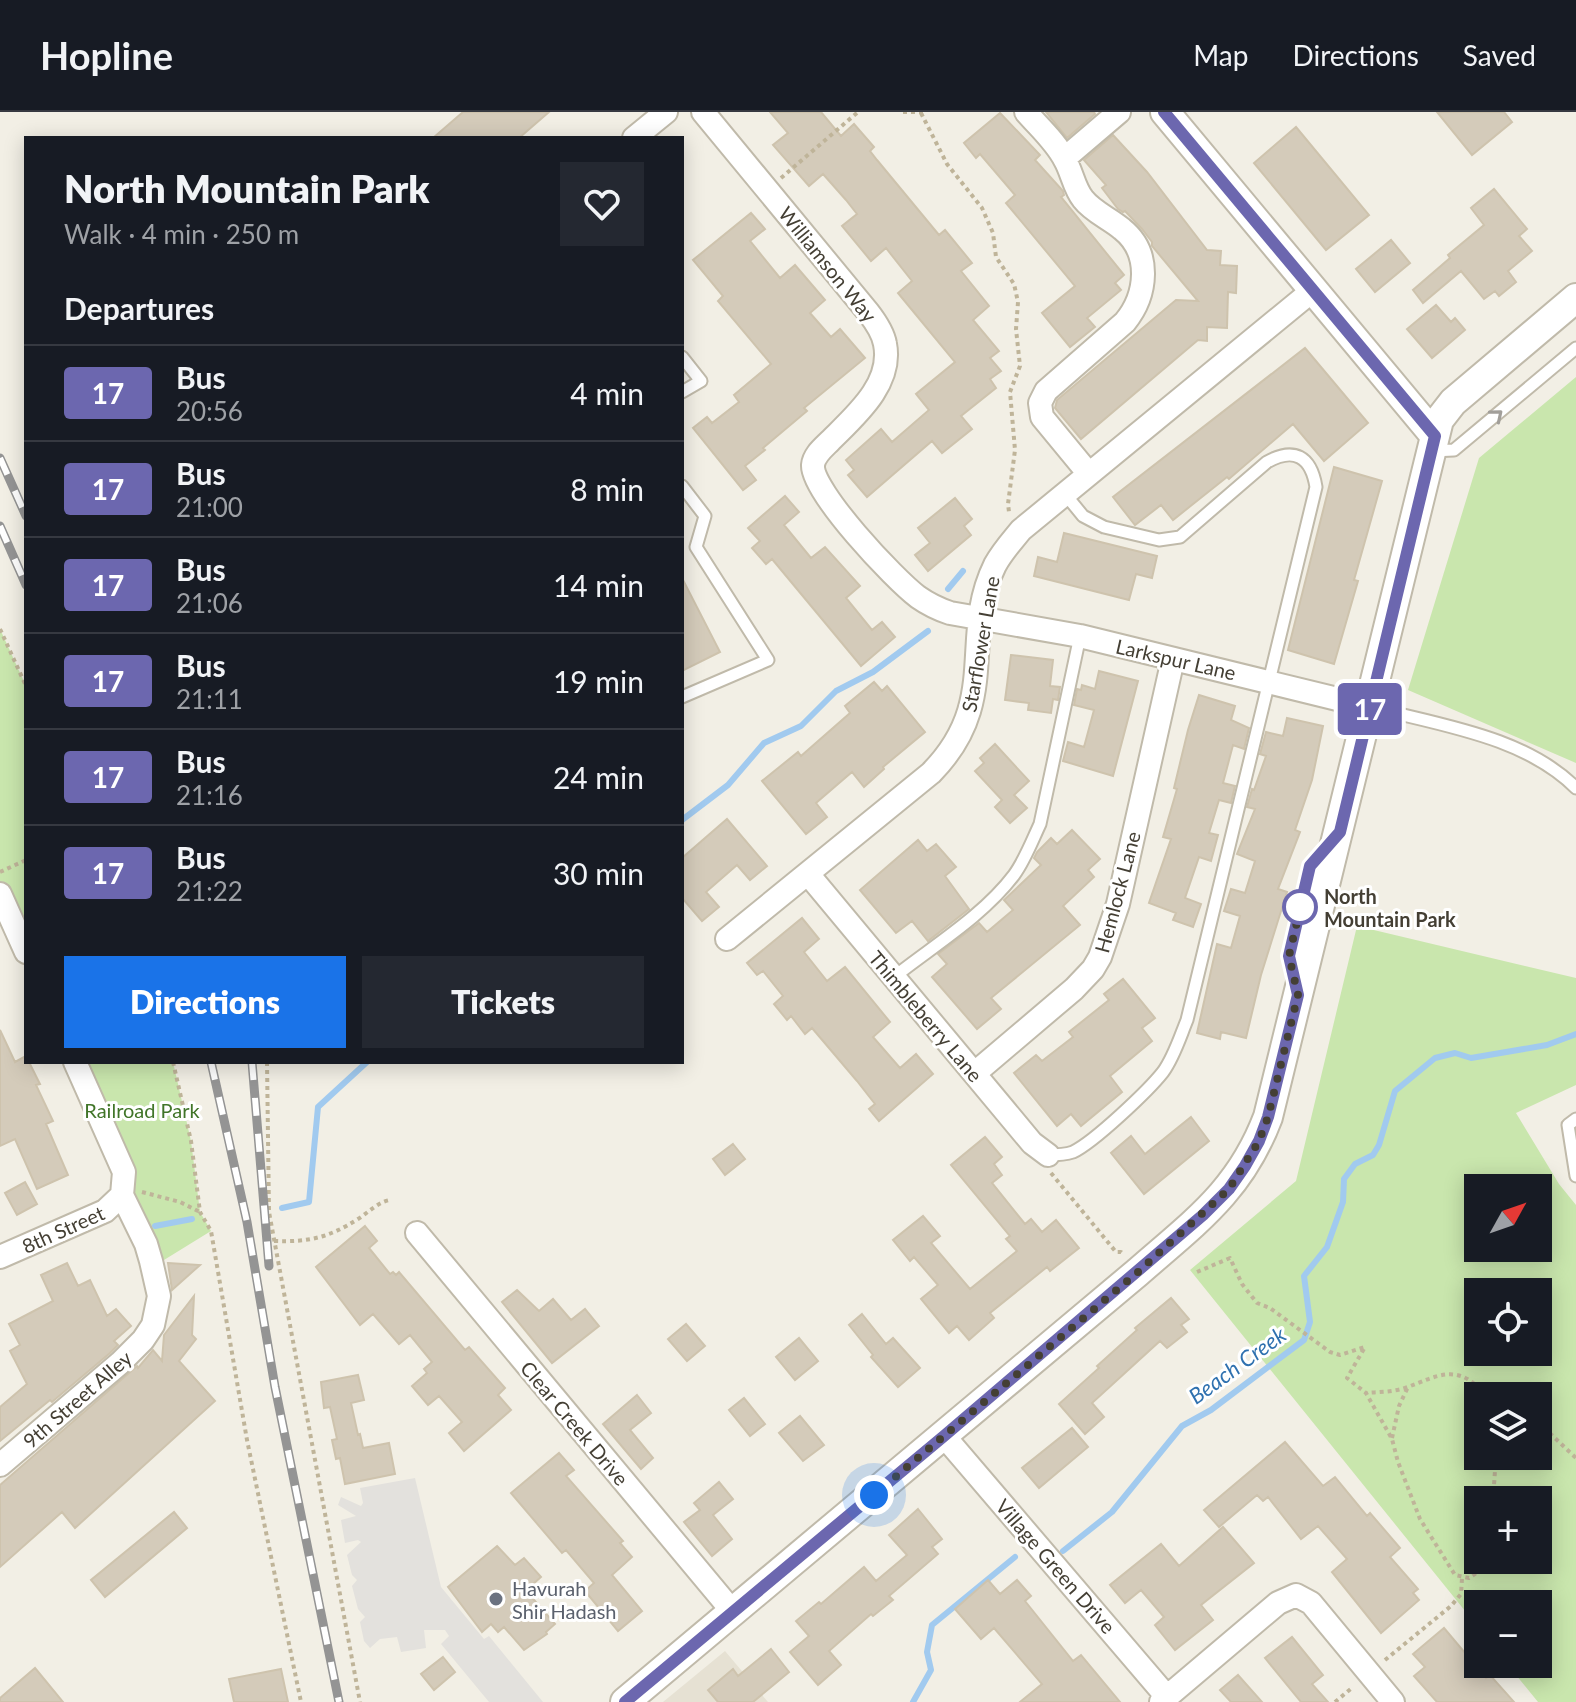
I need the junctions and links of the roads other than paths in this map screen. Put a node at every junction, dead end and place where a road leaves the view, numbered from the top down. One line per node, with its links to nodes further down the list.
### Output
1 (666, 112): 6 (street)
2 (703, 112): 17 (street, Williamson Way)
3 (1026, 112): 7 (street)
4 (1119, 112): 7 (street)
5 (1165, 112): 8 (street)
6 (636, 136)
7 (1065, 158): 14 (street)
8 (1312, 291): 13 (street); 14 (street, Starflower Lane)
9 (1576, 298): 13 (street)
10 (1576, 348): 13 (lane, one-way to 10)
11 (684, 360): 12 (lane)
12 (684, 391)
13 (1433, 443): 22 (street)
14 (1089, 474): 16 (street, Starflower Lane)
15 (684, 489): 21 (lane)
16 (1065, 494): 17 (street, Starflower Lane); 20 (lane)
17 (981, 618): 18 (street, Larkspur Lane); 24 (street, Starflower Lane)
18 (1080, 636): 19 (street, Larkspur Lane); 28 (lane)
19 (1173, 659): 20 (street, Larkspur Lane); 30 (street, Hemlock Lane)
20 (1267, 681): 22 (street, Larkspur Lane); 32 (lane)
21 (684, 696)
22 (1370, 707): 23 (lane); 37 (street)
23 (1576, 788)
24 (808, 874): 26 (street, Starflower Lane); 28 (street, Thimbleberry Lane)
25 (0, 894): 27 (street)
26 (727, 939)
27 (24, 948)
28 (894, 977): 30 (street, Thimbleberry Lane)
29 (76, 1064): 34 (street, 9th Street Alley)
30 (975, 1073): 32 (street, Thimbleberry Lane)
31 (1576, 1119): 33 (lane)
32 (1048, 1155)
33 (1576, 1176)
34 (123, 1192): 36 (street, 8th Street); 38 (street, 9th Street Alley)
35 (417, 1233): 39 (street, Clear Creek Drive)
36 (1, 1255)
37 (944, 1436): 39 (street); 40 (street, Village Green Drive)
38 (0, 1465)
39 (733, 1612): 41 (street)
40 (1164, 1700): 42 (street)
41 (625, 1702)
42 (1393, 1702)

